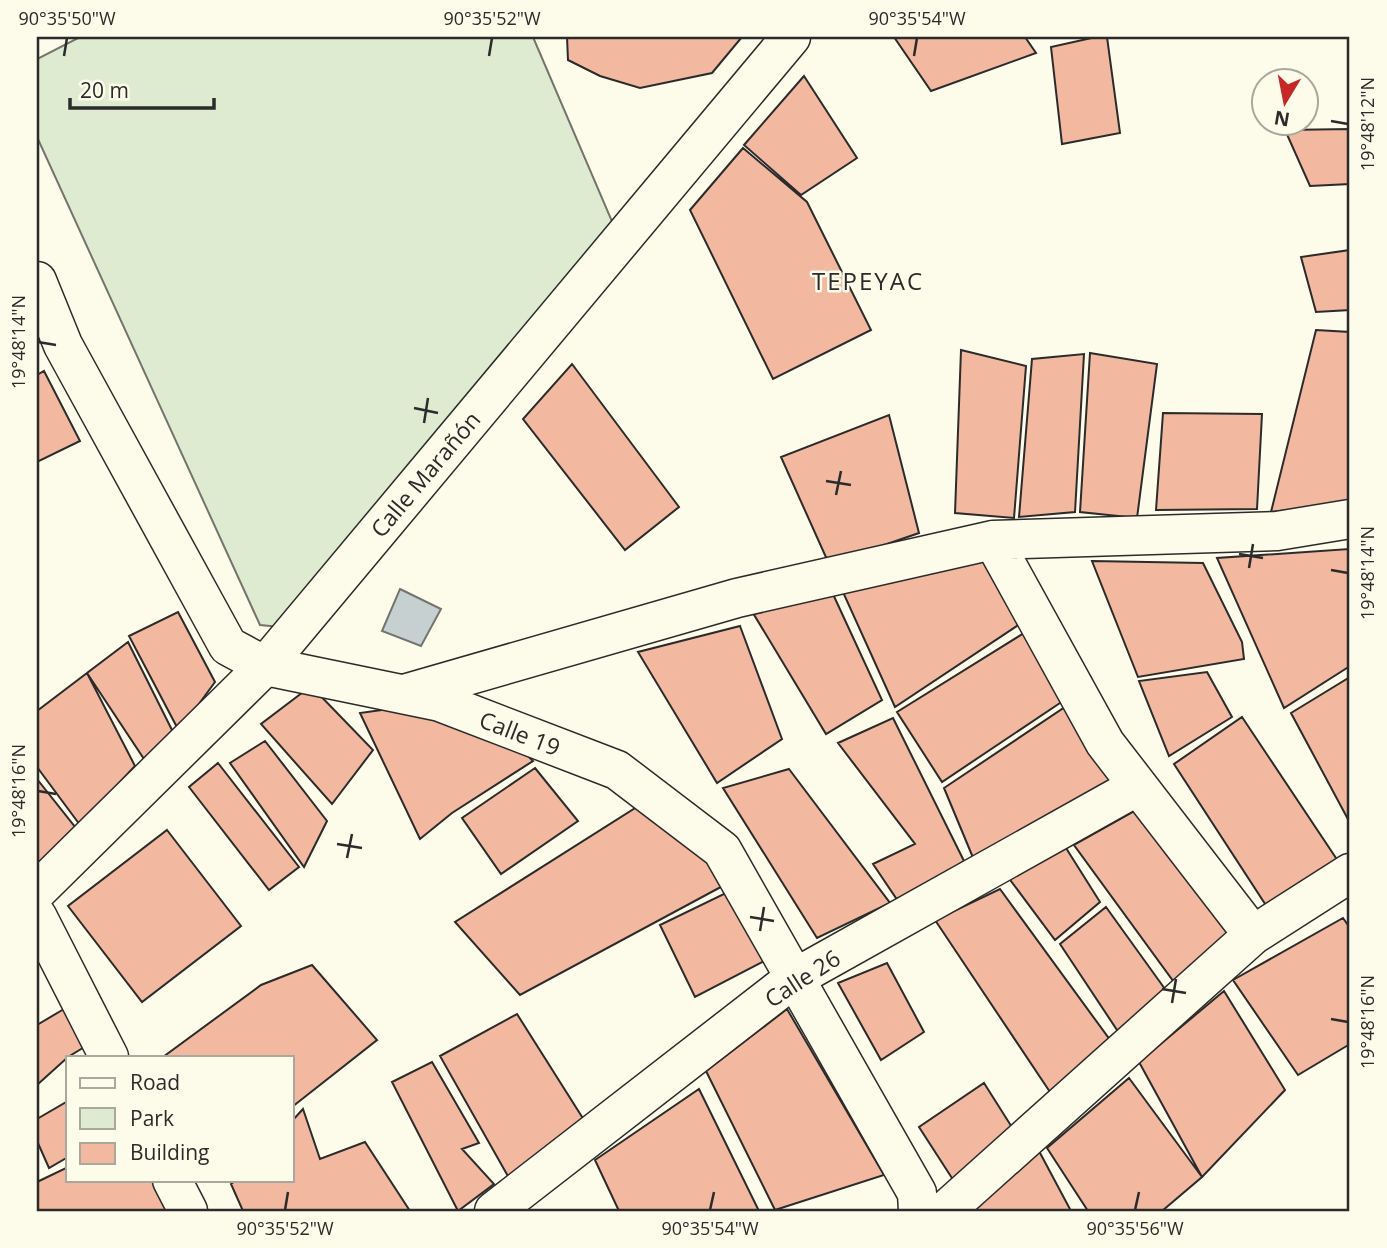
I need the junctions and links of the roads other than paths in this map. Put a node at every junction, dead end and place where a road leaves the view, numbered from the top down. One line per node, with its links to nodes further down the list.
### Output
1 (790, 37): 7 (street, Calle Marañón)
2 (37, 281): 4 (street, Calle 19)
3 (37, 315): 4 (street, Calle 19)
4 (63, 345): 7 (street, Calle 19)
5 (1350, 519): 6 (street)
6 (993, 540): 8 (street); 9 (street)
7 (265, 666): 8 (street, Calle 19); 11 (street, Calle Marañón)
8 (399, 695): 14 (street, Calle 19)
9 (1138, 786): 13 (street); 14 (street, Calle 26)
10 (1350, 873): 13 (street)
11 (37, 891)
12 (37, 915): 15 (street)
13 (1253, 935): 20 (street)
14 (793, 979): 18 (street, Calle 26); 19 (street, Calle 19)
15 (108, 1056)
16 (173, 1182): 17 (street)
17 (188, 1211)
18 (494, 1211)
19 (918, 1211)
20 (945, 1211)

